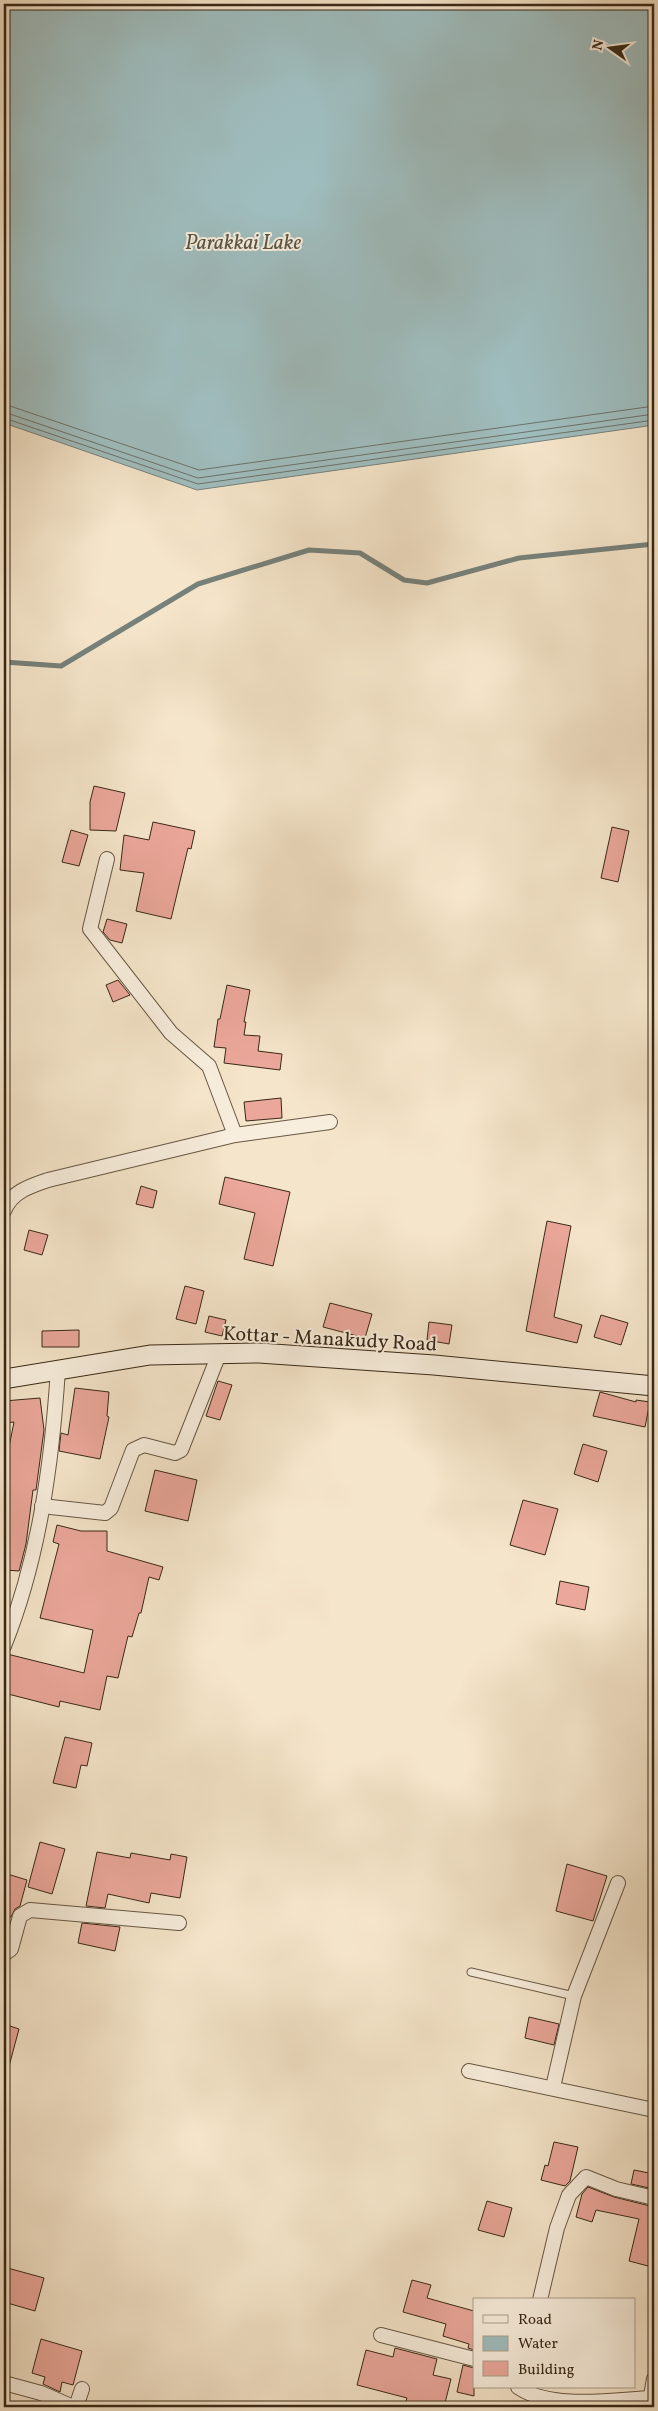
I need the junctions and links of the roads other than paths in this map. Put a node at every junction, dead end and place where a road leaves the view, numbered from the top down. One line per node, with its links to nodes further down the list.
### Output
1 (107, 859): 3 (street)
2 (330, 1122): 3 (street)
3 (234, 1135): 4 (street)
4 (4, 1211)
5 (219, 1354): 6 (main road, Kottar - Manakudy Road); 8 (main road, Kottar - Manakudy Road); 9 (street)
6 (58, 1370): 7 (main road, Kottar - Manakudy Road); 9 (street)
7 (4, 1379)
8 (654, 1386)
9 (42, 1506): 10 (street)
10 (8, 1621): 11 (street)
11 (4, 1646)
12 (618, 1883): 16 (street)
13 (179, 1923): 14 (street)
14 (4, 1954)
15 (471, 1972): 16 (lane)
16 (574, 1996): 18 (street)
17 (469, 2071): 18 (street)
18 (553, 2088): 19 (street)
19 (654, 2110)
20 (654, 2198): 21 (street)
21 (540, 2298)
22 (381, 2335): 23 (street)
23 (473, 2359)
24 (654, 2379): 28 (street)
25 (4, 2383): 29 (street)
26 (82, 2388): 29 (street)
27 (519, 2388): 28 (street)
28 (650, 2403)
29 (74, 2407)

